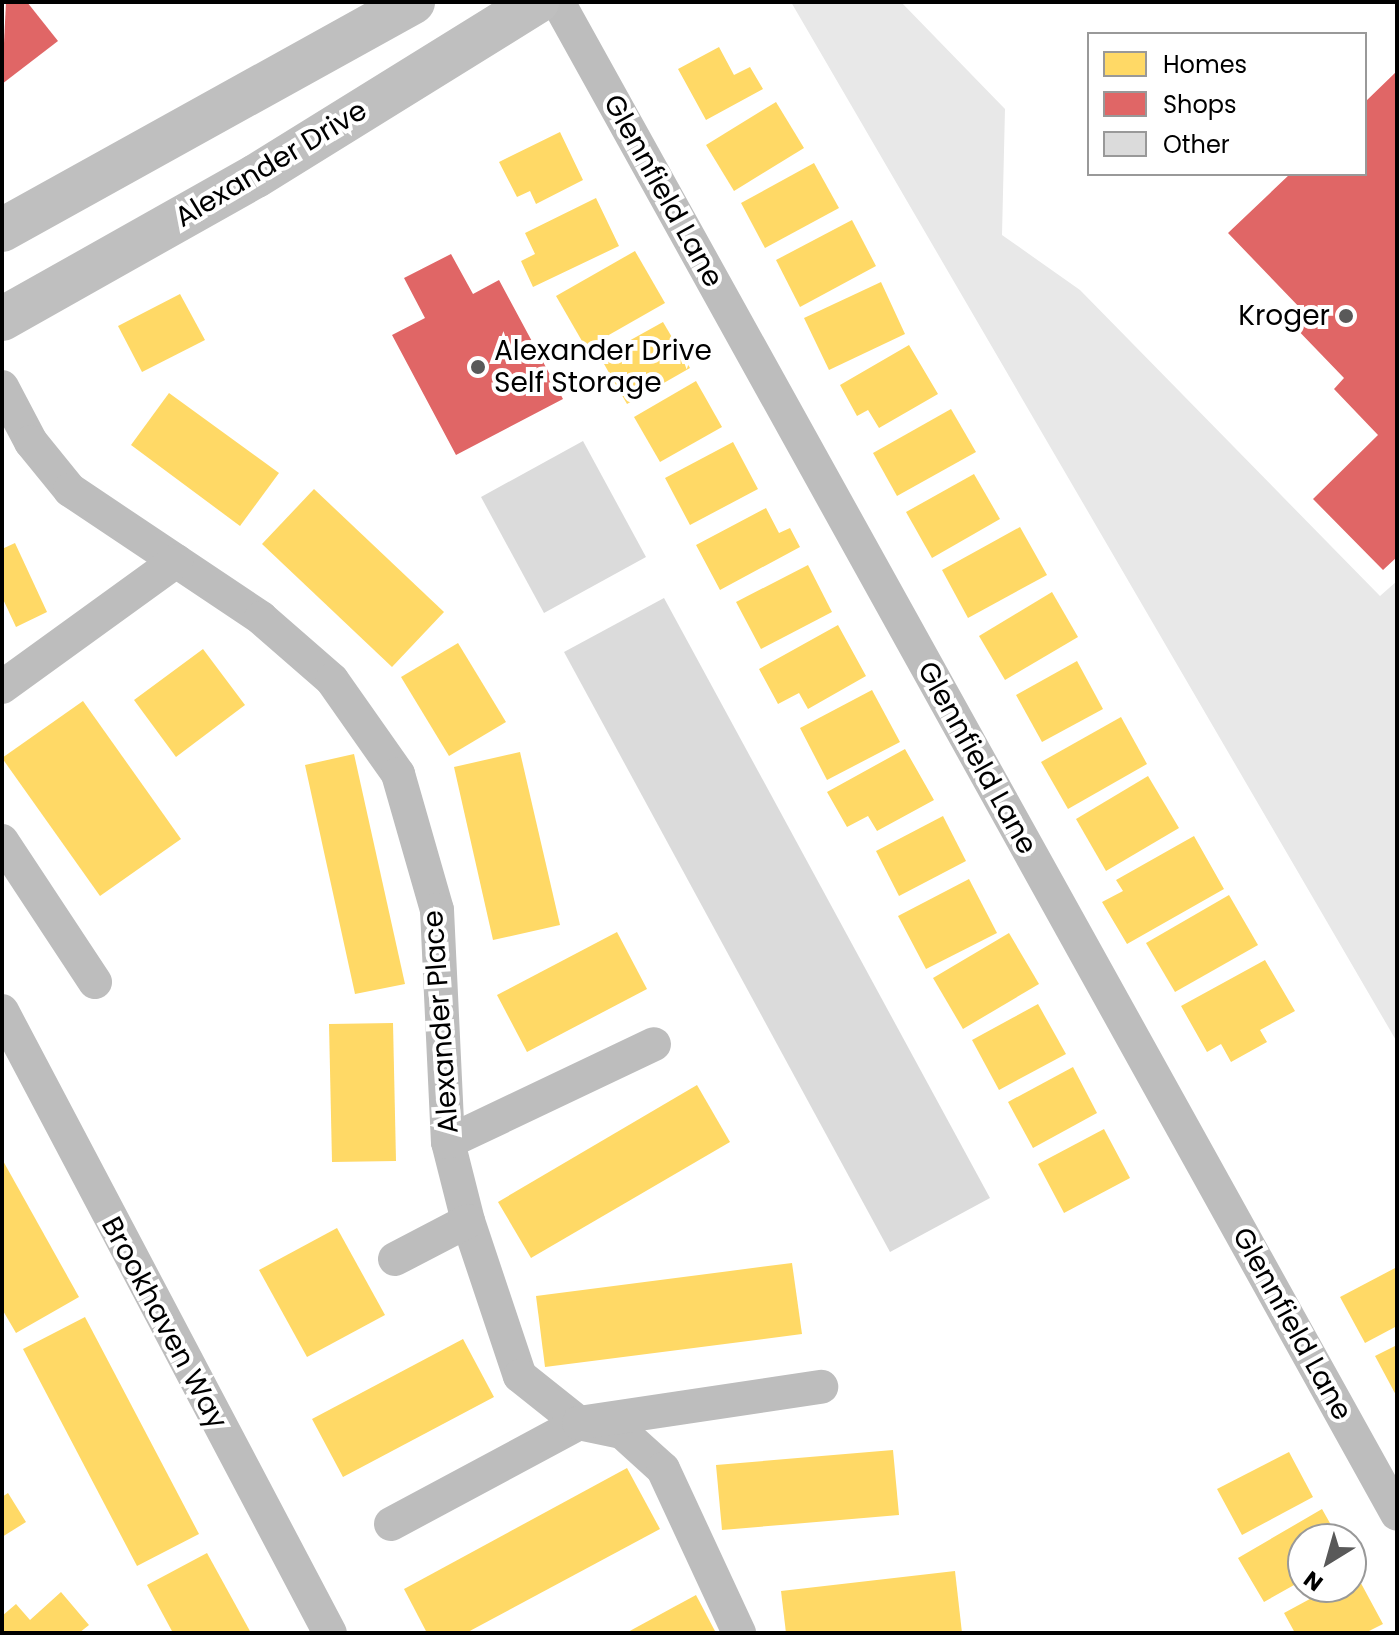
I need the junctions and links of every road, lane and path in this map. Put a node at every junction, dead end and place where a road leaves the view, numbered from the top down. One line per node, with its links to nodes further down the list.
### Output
1 (413, 2): 4 (main road)
2 (537, 2): 5 (main road, Alexander Drive)
3 (558, 2): 18 (street, Glennfield Lane)
4 (2, 230)
5 (2, 319)
6 (2, 387): 7 (street, Alexander Place)
7 (176, 561): 8 (street); 13 (street, Alexander Place)
8 (2, 687)
9 (2, 841): 10 (street)
10 (95, 982)
11 (2, 1011): 20 (street, Brookhaven Way)
12 (654, 1044): 13 (street)
13 (448, 1142): 14 (street, Alexander Place)
14 (468, 1221): 15 (street); 17 (street, Alexander Place)
15 (395, 1259)
16 (821, 1387): 17 (street)
17 (579, 1423): 19 (street); 21 (street, Alexander Place)
18 (1397, 1514)
19 (391, 1524)
20 (330, 1633)
21 (739, 1633)

